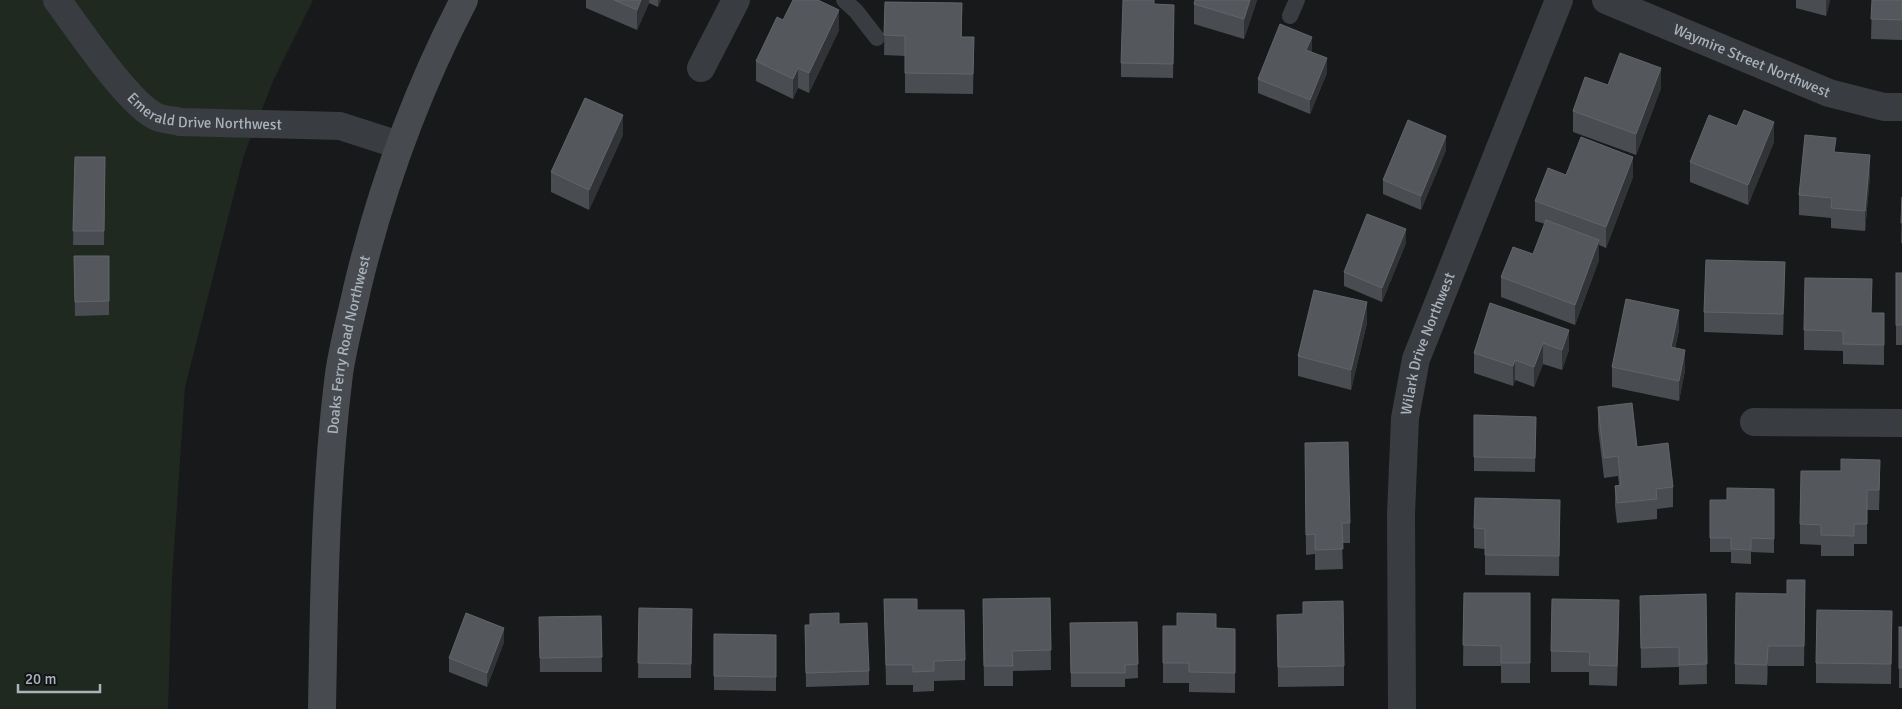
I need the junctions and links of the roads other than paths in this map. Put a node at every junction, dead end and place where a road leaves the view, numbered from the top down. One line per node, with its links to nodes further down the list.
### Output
1 (57, 0): 12 (street, Emerald Drive Northwest)
2 (464, 0): 12 (main road, Doaks Ferry Road Northwest)
3 (736, 0): 10 (street)
4 (844, 0): 9 (lane)
5 (1297, 0): 8 (lane)
6 (1559, 0): 16 (street, Wilark Drive Northwest)
7 (1606, 0): 11 (street, Waymire Street Northwest)
8 (1290, 16)
9 (876, 38)
10 (701, 68)
11 (1902, 107)
12 (399, 145): 15 (main road, Doaks Ferry Road Northwest)
13 (1754, 422): 14 (street)
14 (1902, 423)
15 (322, 709)
16 (1402, 709)

